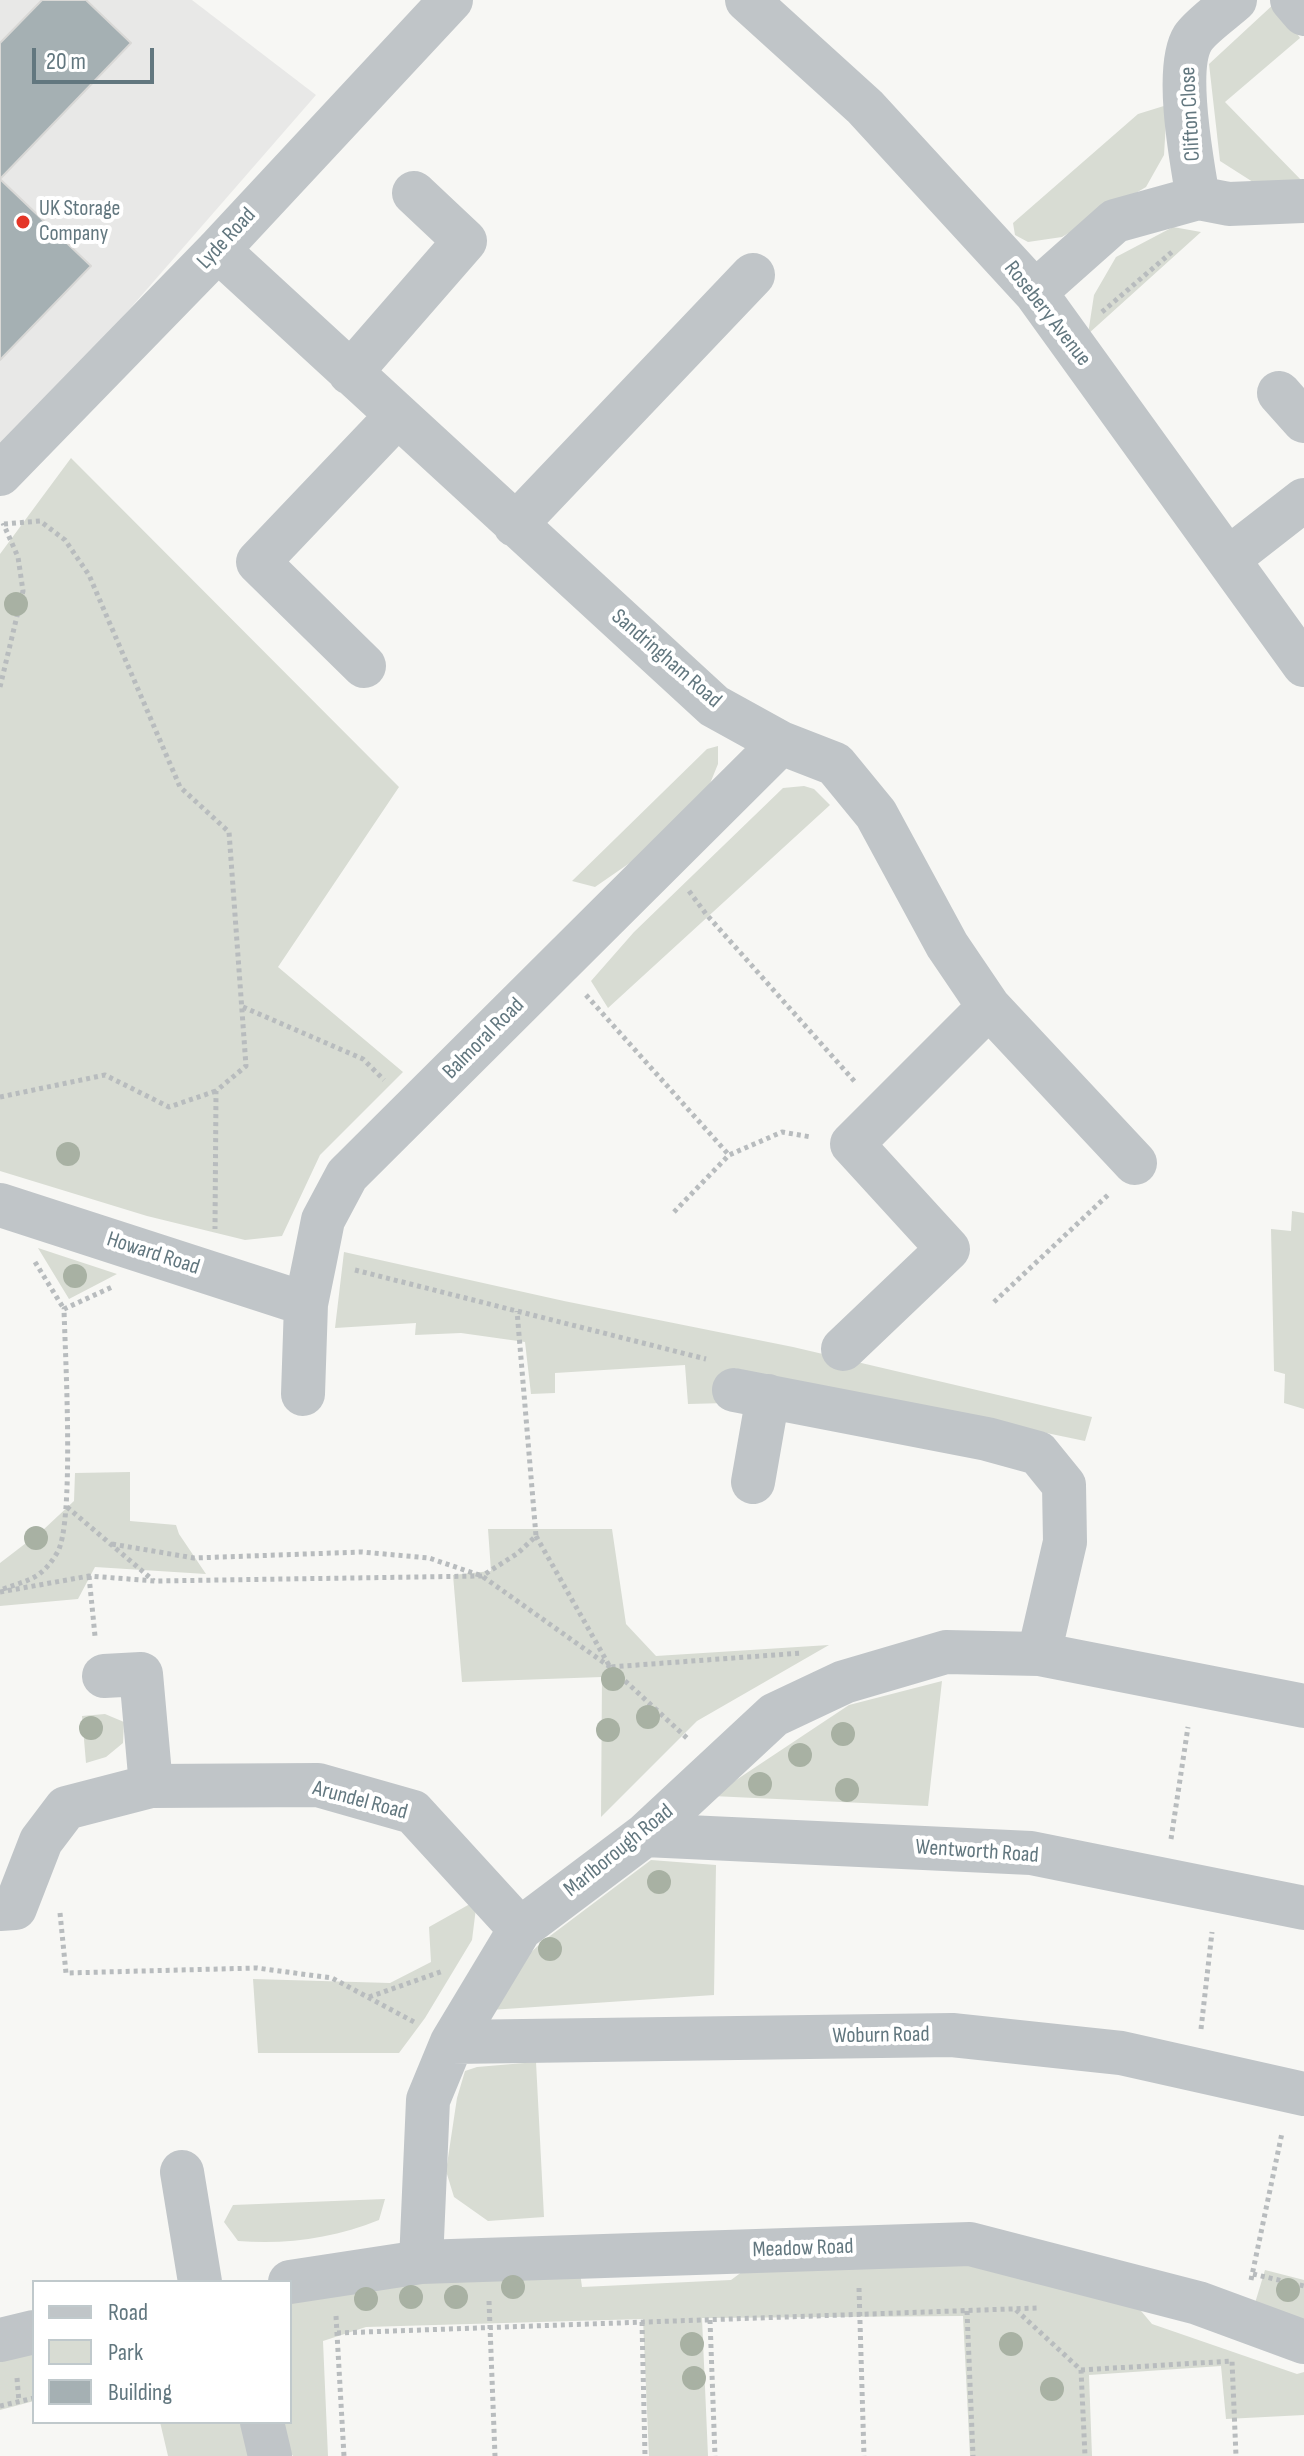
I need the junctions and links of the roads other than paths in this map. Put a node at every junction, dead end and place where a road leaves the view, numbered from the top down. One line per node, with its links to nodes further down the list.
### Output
1 (451, 0): 9 (street, Lyde Road)
2 (747, 0): 11 (street, Rosebery Avenue)
3 (1235, 0): 7 (street, Clifton Close)
4 (1292, 0): 5 (street)
5 (1304, 14)
6 (414, 193): 12 (street)
7 (1214, 201): 8 (street); 11 (street)
8 (1304, 201)
9 (218, 250): 12 (street, Sandringham Road); 14 (street, Lyde Road)
10 (753, 275): 16 (street)
11 (1035, 292): 17 (street, Rosebery Avenue)
12 (350, 373): 13 (street, Sandringham Road)
13 (397, 416): 16 (street, Sandringham Road); 19 (street)
14 (0, 474)
15 (1304, 500): 17 (street)
16 (515, 525): 20 (street, Sandringham Road)
17 (1228, 559): 18 (street, Rosebery Avenue)
18 (1304, 665)
19 (364, 666)
20 (781, 743): 21 (street, Sandringham Road); 24 (street, Balmoral Road)
21 (989, 1007): 22 (street, Sandringham Road); 25 (street)
22 (1135, 1163)
23 (0, 1205): 24 (street, Howard Road)
24 (306, 1304): 26 (street, Balmoral Road)
25 (843, 1349)
26 (303, 1394)
27 (753, 1482): 28 (street)
28 (1039, 1654): 30 (street, Marlborough Road); 32 (street, Marlborough Road)
29 (104, 1676): 31 (street)
30 (1304, 1706)
31 (151, 1786): 34 (street, Arundel Road); 35 (street, Arundel Road)
32 (645, 1835): 33 (street, Wentworth Road); 35 (street, Marlborough Road)
33 (1304, 1908)
34 (0, 1909)
35 (514, 1939): 36 (street, Marlborough Road)
36 (452, 2042): 37 (street, Woburn Road); 39 (street, Marlborough Road)
37 (1298, 2093)
38 (182, 2172): 40 (street)
39 (421, 2262): 41 (street, Meadow Road); 44 (street, Meadow Road)
40 (200, 2280)
41 (292, 2282)
42 (32, 2332): 43 (street)
43 (0, 2340)
44 (1304, 2342)
45 (262, 2424): 46 (street)
46 (270, 2456)

